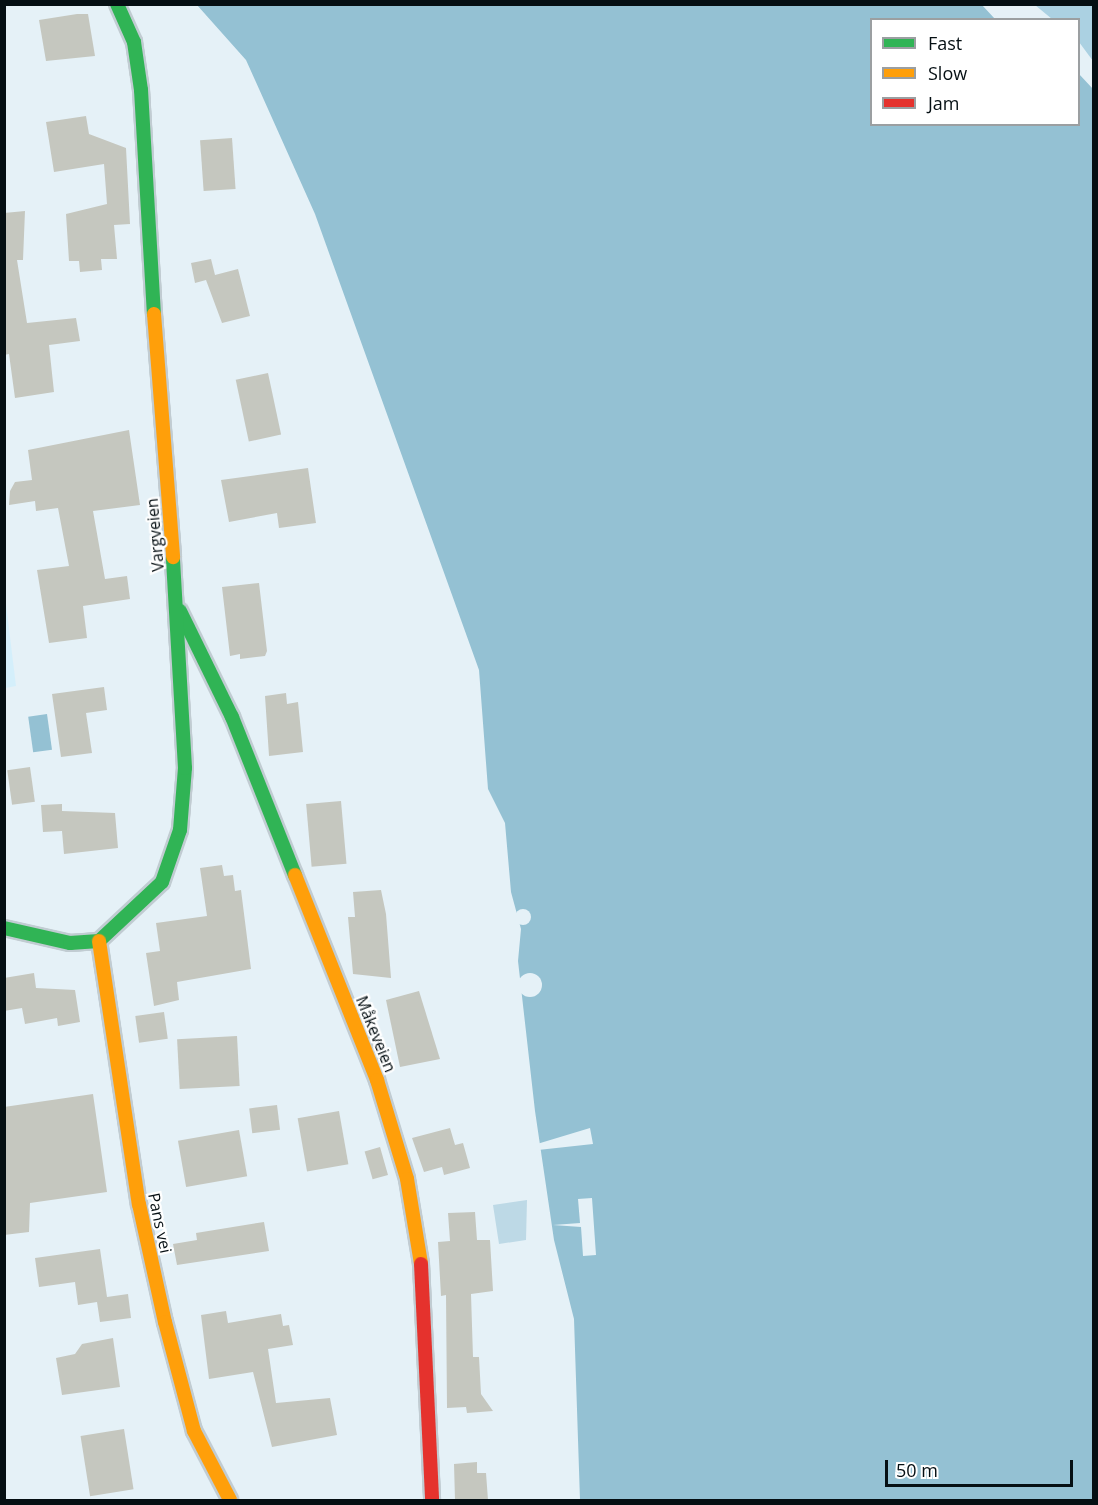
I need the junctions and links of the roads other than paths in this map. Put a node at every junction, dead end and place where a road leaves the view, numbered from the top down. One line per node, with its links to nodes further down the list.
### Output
1 (117, 4): 2 (street, Vargveien)
2 (178, 609): 4 (street, Vargveien); 6 (street, Måkeveien)
3 (4, 928): 4 (street)
4 (99, 940): 5 (street, Pans vei)
5 (230, 1500)
6 (432, 1500)

